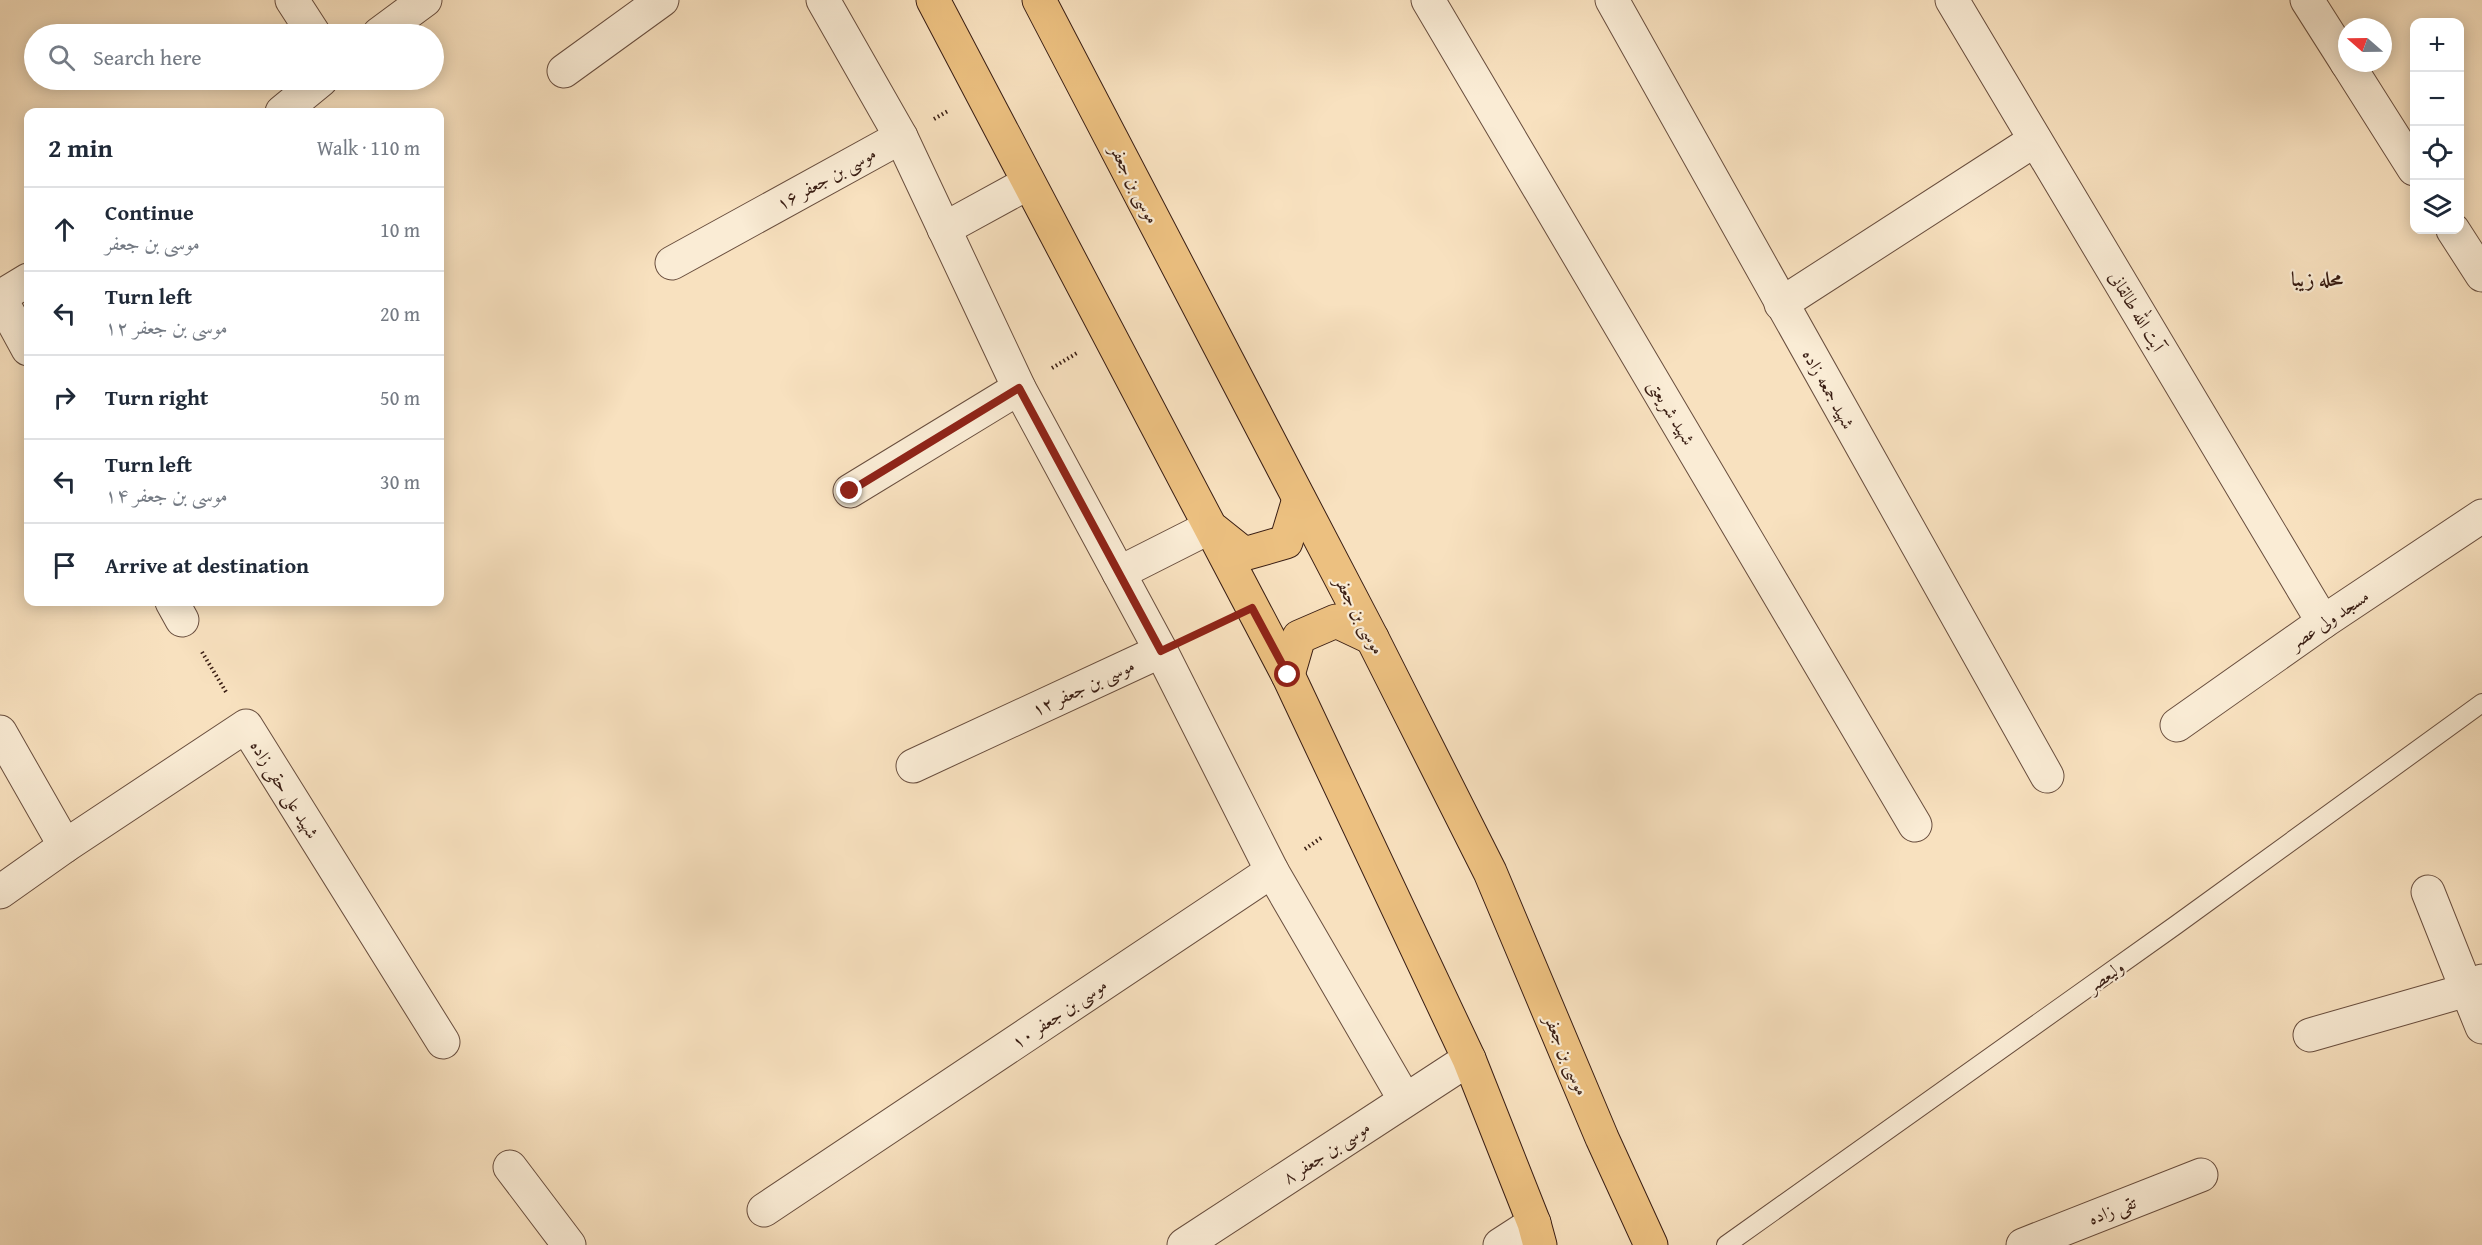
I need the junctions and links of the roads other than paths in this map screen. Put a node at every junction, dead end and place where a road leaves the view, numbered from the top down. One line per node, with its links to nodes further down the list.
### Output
1 (292, 0): 11 (street)
2 (425, 0): 12 (street)
3 (662, 0): 14 (street)
4 (823, 0): 18 (street)
5 (933, 0): 21 (main road)
6 (1039, 0): 32 (main road, موسی بن جعفر)
7 (1428, 0): 45 (street, شهید شریعتی)
8 (1612, 0): 28 (street, شهید جمعه زاده)
9 (1952, 0): 19 (street, آیت الله طالقانی)
10 (2307, 0): 13 (street)
11 (308, 24)
12 (393, 24)
13 (2338, 49)
14 (564, 71)
15 (2353, 72): 20 (street)
16 (309, 90): 17 (street)
17 (287, 108)
18 (901, 137): 22 (street); 24 (street, موسی بن جعفر ۱۶)
19 (2036, 140): 28 (street); 36 (street, آیت الله طالقانی)
20 (2410, 161)
21 (1028, 183): 22 (street); 34 (main road)
22 (944, 229): 30 (street)
23 (2456, 234): 25 (street)
24 (672, 263)
25 (2482, 275)
26 (24, 283): 27 (street)
27 (0, 298): 29 (street)
28 (1781, 304): 44 (street, شهید جمعه زاده)
29 (24, 341)
30 (1019, 388): 31 (street); 35 (street)
31 (850, 491)
32 (1299, 500): 34 (main road); 37 (main road, موسی بن جعفر)
33 (2482, 516): 36 (street, مسجد ولی عصر)
34 (1210, 527): 35 (street); 39 (main road)
35 (1119, 573): 38 (street)
36 (2323, 622): 41 (street, مسجد ولی عصر)
37 (1372, 639): 39 (main road); 63 (main road, موسی بن جعفر)
38 (1161, 651): 43 (street, موسی بن جعفر ۱۲); 47 (street)
39 (1288, 675): 54 (main road)
40 (2482, 703): 64 (lane, ولیعصر)
41 (2177, 725)
42 (0, 732): 46 (street)
43 (913, 766)
44 (2047, 776)
45 (1915, 825)
46 (65, 846): 48 (street, شهید علی حقی زاده); 53 (street, شهید علی حقی زاده)
47 (1272, 871): 55 (street); 58 (street, موسی بن جعفر ۱۰)
48 (0, 892)
49 (2428, 892): 50 (street)
50 (2474, 986): 51 (street); 52 (street)
51 (2482, 1027)
52 (2310, 1035)
53 (443, 1042)
54 (1469, 1059): 55 (street, موسی بن جعفر ۸); 59 (main road)
55 (1406, 1100): 61 (street, موسی بن جعفر ۸)
56 (510, 1167): 60 (street)
57 (2201, 1175): 65 (street, تقی زاده)
58 (764, 1210)
59 (1537, 1234): 62 (street)
60 (569, 1245)
61 (1184, 1245)
62 (1500, 1245)
63 (1651, 1245)
64 (1726, 1245)
65 (2023, 1245)

